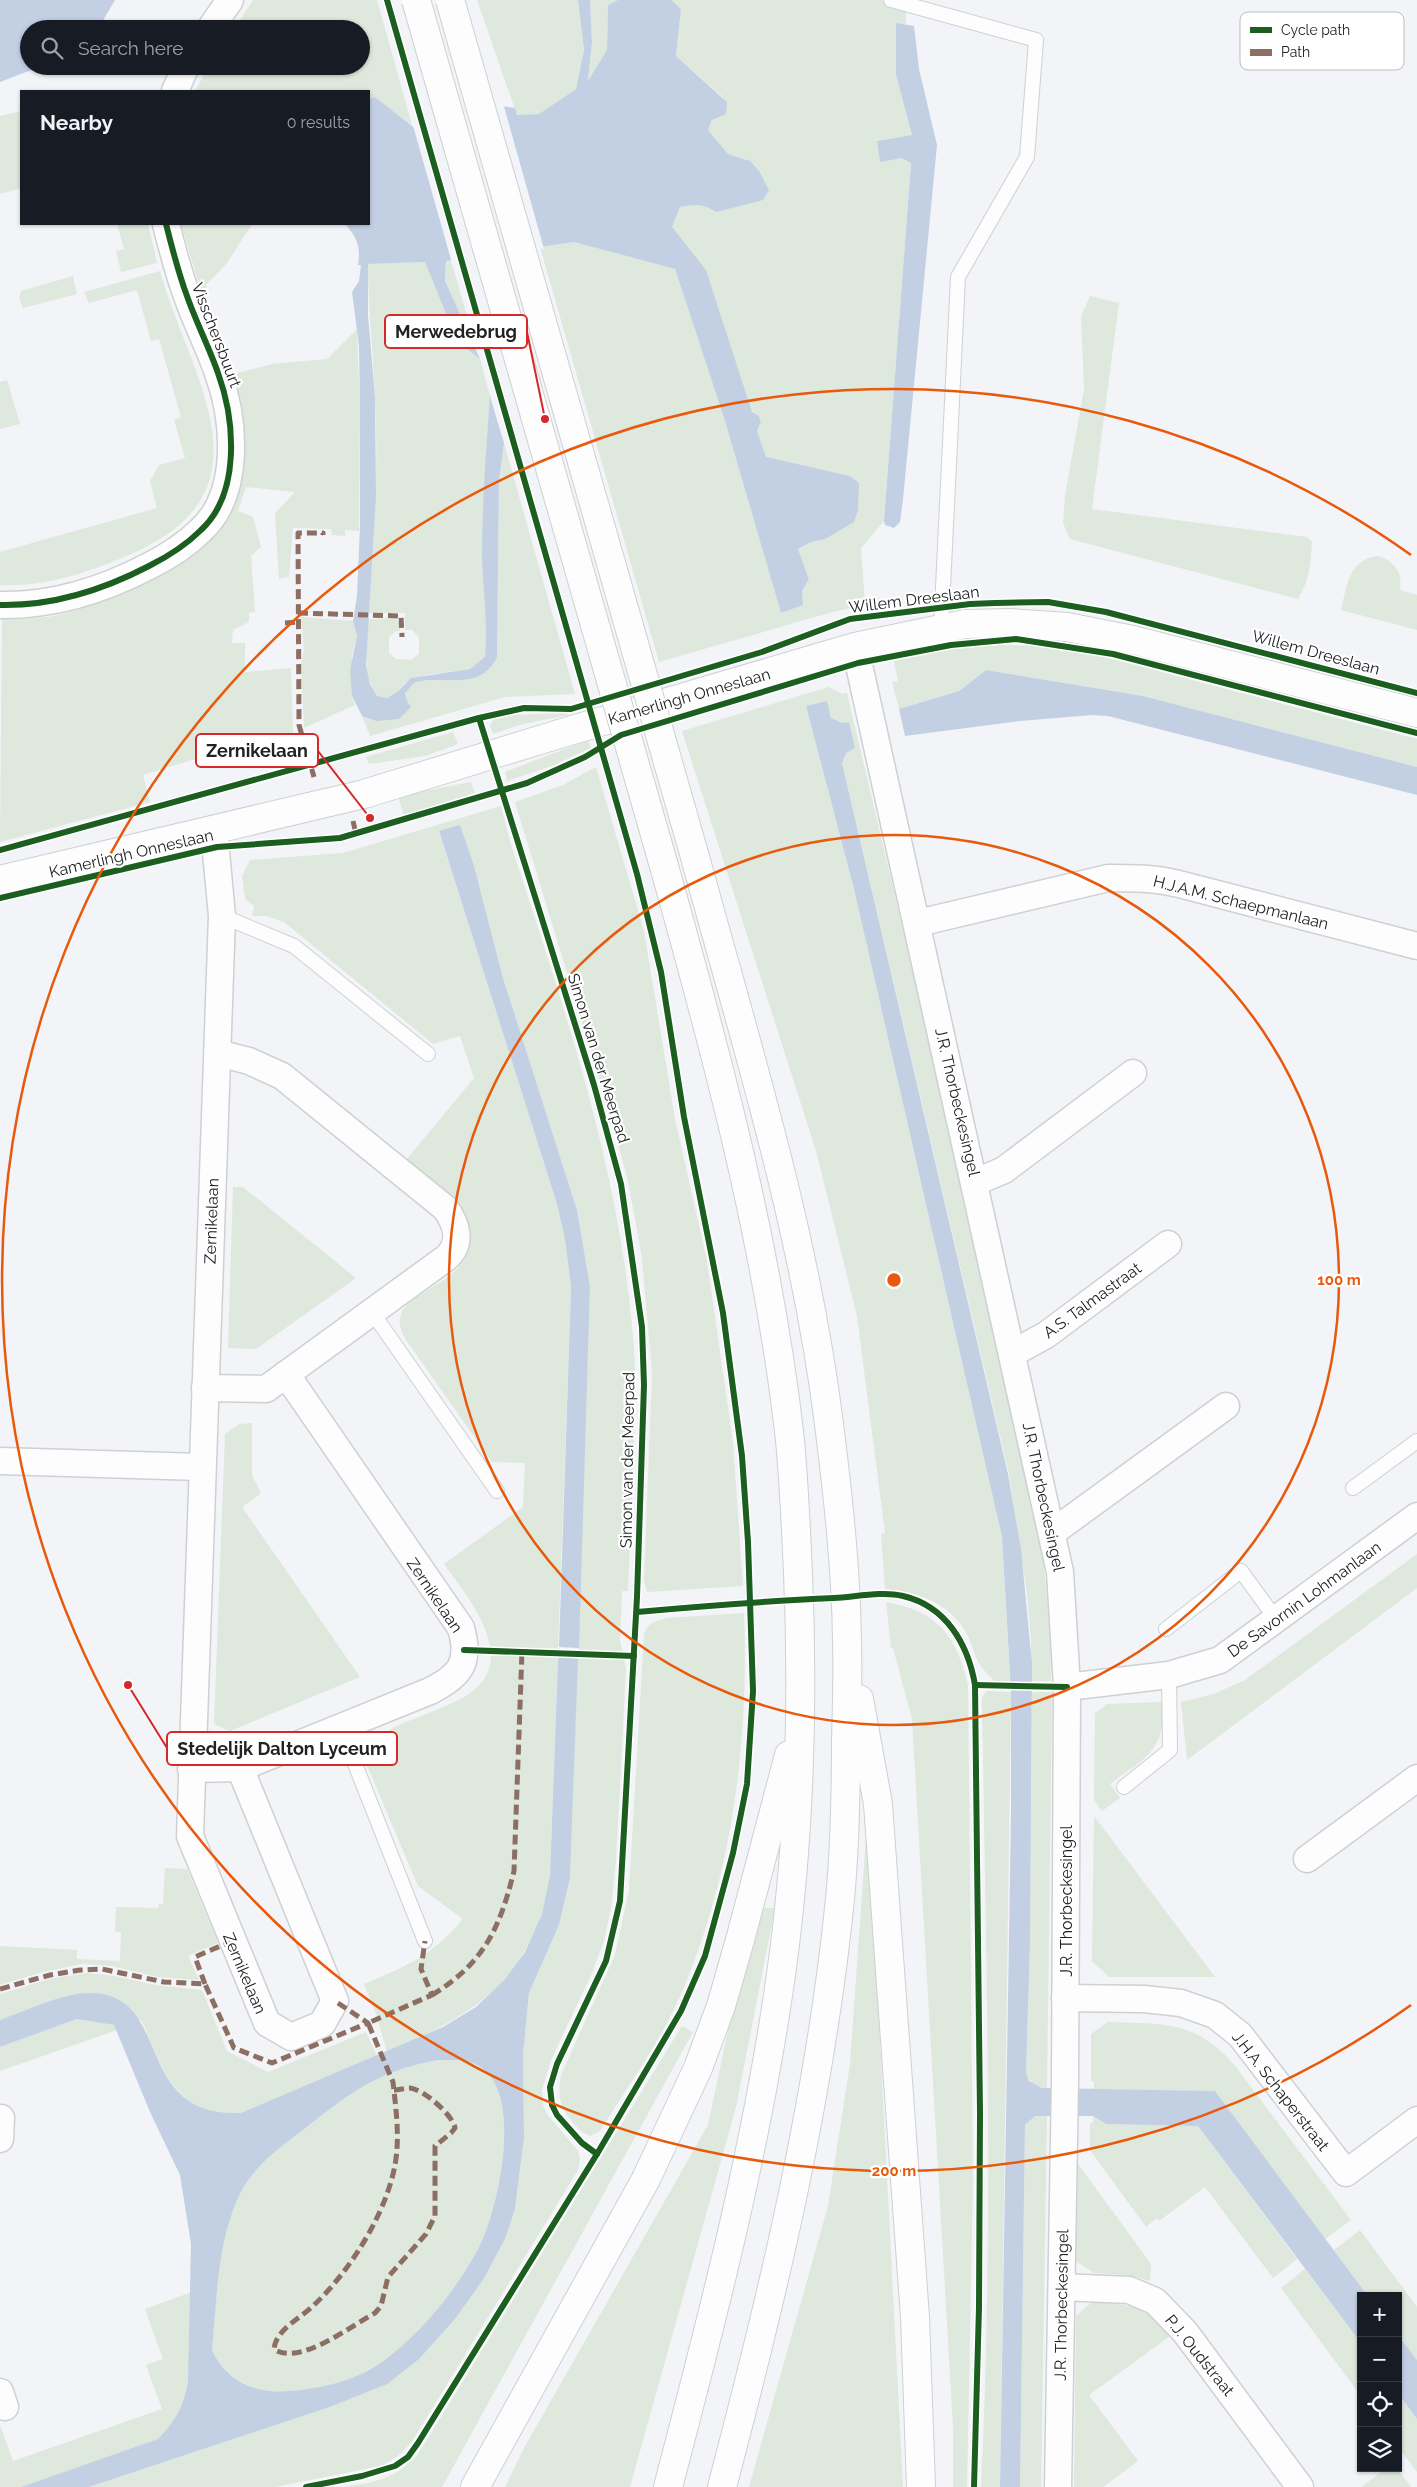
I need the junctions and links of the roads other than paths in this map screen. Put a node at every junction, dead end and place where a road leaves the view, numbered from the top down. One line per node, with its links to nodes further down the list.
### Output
1 (230, 0): 5 (street)
2 (416, 0): 40 (main road, bridge)
3 (450, 0): 37 (main road, bridge)
4 (890, 0): 10 (lane)
5 (216, 20)
6 (182, 75): 7 (street)
7 (175, 90)
8 (166, 225): 9 (street, Visschersbuurt)
9 (0, 604)
10 (941, 629): 11 (main road, Kamerlingh Onneslaan); 12 (main road, Kamerlingh Onneslaan)
11 (855, 647): 13 (main road, Kamerlingh Onneslaan); 16 (street, J.R. Thorbeckesingel)
12 (1417, 712)
13 (214, 831): 14 (main road, Kamerlingh Onneslaan); 15 (street, Zernikelaan)
14 (0, 880)
15 (222, 916): 18 (street, Zernikelaan); 19 (lane)
16 (918, 923): 17 (street, H.J.A.M. Schaepmanlaan); 21 (street, J.R. Thorbeckesingel)
17 (1417, 946)
18 (218, 1053): 23 (street); 26 (street, Zernikelaan)
19 (428, 1054)
20 (1133, 1073): 21 (street)
21 (976, 1182): 24 (street, J.R. Thorbeckesingel)
22 (1168, 1244): 24 (street, A.S. Talmastraat)
23 (372, 1312): 25 (street); 32 (lane)
24 (1013, 1353): 34 (street, J.R. Thorbeckesingel)
25 (286, 1374): 26 (street); 41 (street, Zernikelaan)
26 (205, 1388): 30 (street, Zernikelaan)
27 (1226, 1406): 34 (street)
28 (1417, 1441): 31 (lane)
29 (0, 1461): 30 (street)
30 (201, 1467): 43 (street, Zernikelaan)
31 (1353, 1488)
32 (497, 1491)
33 (1417, 1516): 35 (street, De Savornin Lohmanlaan)
34 (1053, 1532): 39 (street, J.R. Thorbeckesingel)
35 (1276, 1619): 36 (lane); 38 (street, De Savornin Lohmanlaan)
36 (1166, 1629)
37 (847, 1639): 56 (main road); 57 (main road)
38 (1169, 1675): 39 (street, De Savornin Lohmanlaan); 45 (lane)
39 (1067, 1687): 48 (street, J.R. Thorbeckesingel)
40 (801, 1710): 51 (main road); 55 (main road)
41 (340, 1726): 42 (street, Zernikelaan); 47 (lane)
42 (240, 1768): 43 (street, Zernikelaan); 43 (street, Zernikelaan)
43 (191, 1769)
44 (1417, 1778): 46 (street)
45 (1124, 1787)
46 (1307, 1859)
47 (425, 1941)
48 (1065, 1998): 49 (street, J.H.A. Schaperstraat); 50 (street, J.R. Thorbeckesingel)
49 (1417, 2120)
50 (1062, 2287): 58 (street, J.R. Thorbeckesingel); 59 (street, P.J. Oudstraat)
51 (523, 2398): 52 (main road); 53 (main road); 54 (main road)
52 (454, 2487)
53 (475, 2487)
54 (495, 2487)
55 (668, 2487)
56 (722, 2487)
57 (921, 2487)
58 (1058, 2487)
59 (1300, 2487)

